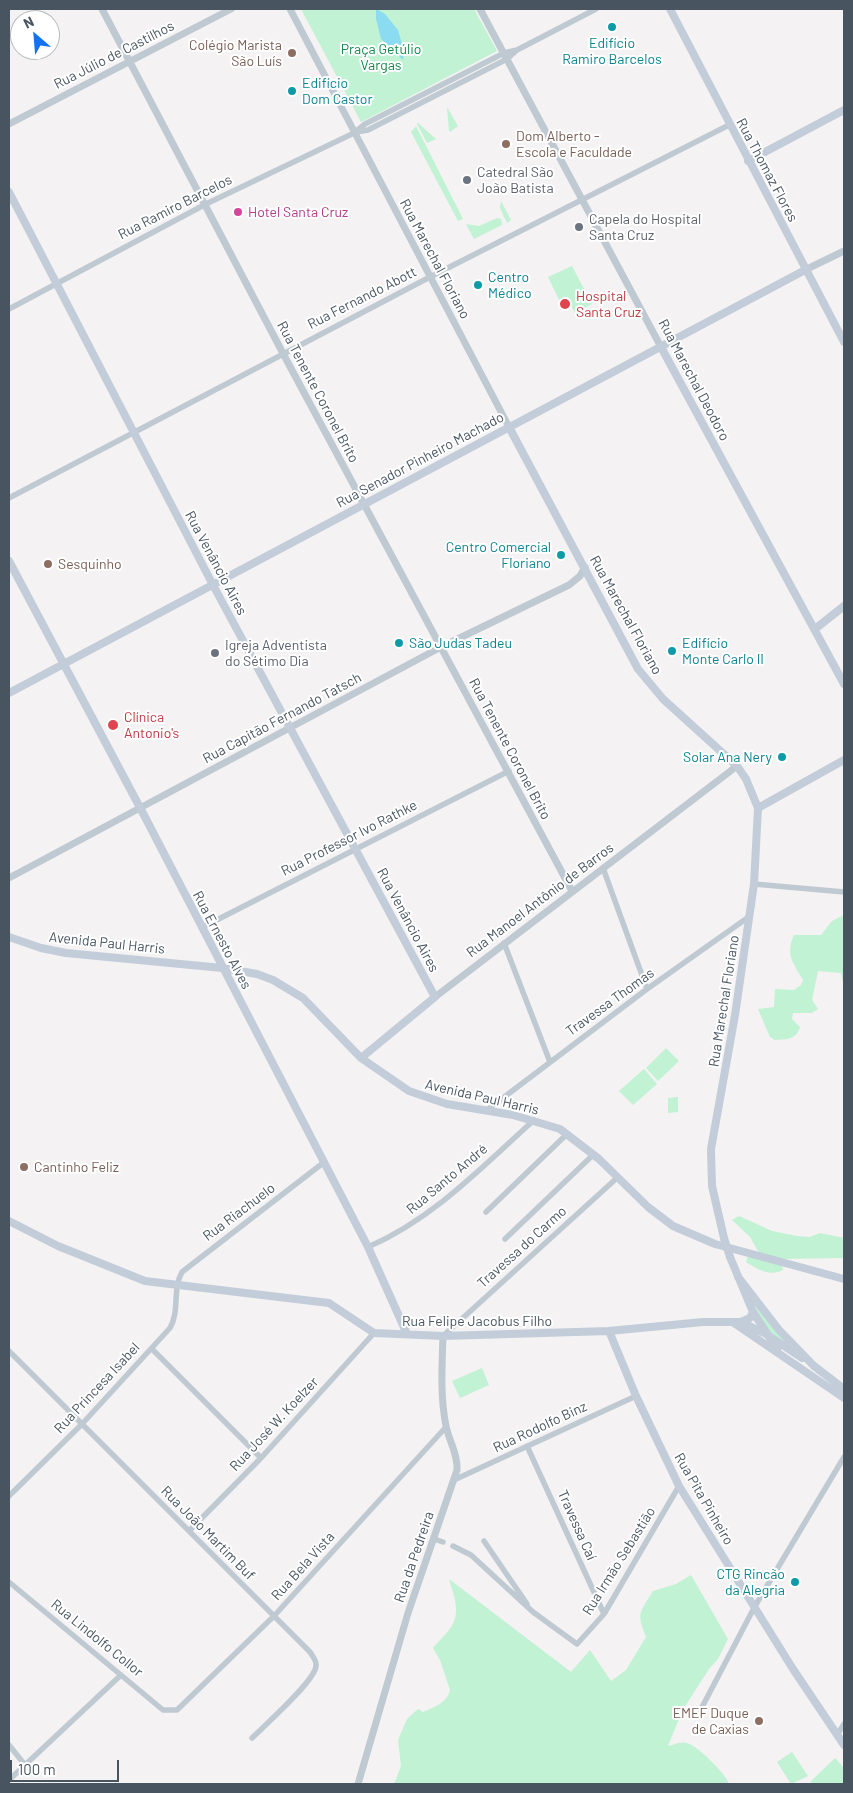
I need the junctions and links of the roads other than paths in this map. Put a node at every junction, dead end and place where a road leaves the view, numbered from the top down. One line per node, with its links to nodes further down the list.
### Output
1 (102, 9): 8 (street, Rua Tenente Coronel Brito)
2 (231, 9): 8 (street, Rua Júlio de Castilhos)
3 (290, 9): 12 (street, Rua Marechal Floriano)
4 (480, 9): 7 (street, Rua Marechal Deodoro)
5 (596, 9): 7 (street, Rua Ramiro Barcelos)
6 (670, 9): 11 (main road, Rua Thomaz Flores)
7 (506, 56): 12 (street, Rua Ramiro Barcelos); 15 (street, Rua Marechal Deodoro)
8 (130, 61): 10 (street, Rua Júlio de Castilhos); 16 (street, Rua Tenente Coronel Brito)
9 (844, 110): 13 (main road)
10 (9, 124)
11 (729, 125): 13 (main road, Rua Thomaz Flores); 15 (street, Rua Fernando Abott)
12 (354, 132): 16 (street, Rua Ramiro Barcelos); 19 (street, Rua Marechal Floriano)
13 (748, 160): 18 (main road, Rua Thomaz Flores)
14 (9, 192): 20 (main road, Rua Venâncio Aires)
15 (582, 200): 19 (street, Rua Fernando Abott); 23 (street, Rua Marechal Deodoro)
16 (206, 204): 20 (street, Rua Ramiro Barcelos); 24 (street, Rua Tenente Coronel Brito)
17 (844, 251): 18 (street, Rua Senador Pinheiro Machado)
18 (807, 269): 22 (main road, Rua Thomaz Flores); 23 (main road, Rua Senador Pinheiro Machado)
19 (430, 276): 24 (street, Rua Fernando Abott); 25 (street, Rua Marechal Floriano)
20 (57, 283): 21 (street, Rua Ramiro Barcelos); 26 (main road, Rua Venâncio Aires)
21 (9, 309)
22 (844, 342)
23 (661, 347): 25 (main road, Rua Senador Pinheiro Machado); 35 (main road, Rua Marechal Deodoro)
24 (283, 352): 26 (street, Rua Fernando Abott); 28 (street, Rua Tenente Coronel Brito)
25 (509, 427): 28 (main road, Rua Senador Pinheiro Machado); 30 (main road, Rua Marechal Floriano)
26 (133, 434): 27 (street, Rua Fernando Abott); 33 (main road, Rua Venâncio Aires)
27 (9, 498)
28 (364, 504): 33 (main road, Rua Senador Pinheiro Machado); 36 (street, Rua Tenente Coronel Brito)
29 (9, 562): 37 (main road, Rua Ernesto Alves)
30 (585, 567): 31 (main road, Rua Marechal Floriano); 32 (street, Rua Capitão Fernando Tatsch)
31 (593, 583): 32 (street, Rua Capitão Fernando Tatsch); 42 (main road, Rua Marechal Floriano)
32 (569, 584): 36 (street, Rua Capitão Fernando Tatsch)
33 (213, 585): 37 (main road, Rua Senador Pinheiro Machado); 40 (main road, Rua Venâncio Aires)
34 (844, 606): 35 (main road)
35 (814, 629): 38 (main road, Rua Marechal Deodoro)
36 (441, 647): 40 (street, Rua Capitão Fernando Tatsch); 43 (street, Rua Tenente Coronel Brito)
37 (64, 664): 39 (main road, Rua Senador Pinheiro Machado); 44 (main road, Rua Ernesto Alves)
38 (844, 684)
39 (9, 693)
40 (290, 728): 44 (street, Rua Capitão Fernando Tatsch); 46 (main road, Rua Venâncio Aires)
41 (844, 760): 45 (main road)
42 (736, 766): 45 (main road, Rua Marechal Floriano); 47 (street, Rua Manoel Antônio de Barros)
43 (509, 771): 46 (street, Rua Professor Ivo Rathke); 50 (street, Rua Tenente Coronel Brito)
44 (140, 808): 48 (street, Rua Capitão Fernando Tatsch); 53 (main road, Rua Ernesto Alves)
45 (758, 808): 49 (main road, Rua Marechal Floriano)
46 (356, 847): 53 (street, Rua Professor Ivo Rathke); 58 (main road, Rua Venâncio Aires)
47 (603, 868): 50 (street, Rua Manoel Antônio de Barros); 57 (street)
48 (9, 878)
49 (754, 884): 51 (street); 52 (main road, Rua Marechal Floriano)
50 (572, 891): 55 (street, Rua Manoel Antônio de Barros)
51 (844, 892)
52 (750, 916): 57 (street, Travessa Thomas); 71 (main road, Rua Marechal Floriano, bridge)
53 (201, 928): 56 (main road, Rua Ernesto Alves)
54 (9, 937): 56 (main road, Avenida Paul Harris)
55 (504, 942): 58 (street, Rua Manoel Antônio de Barros); 60 (street)
56 (222, 968): 59 (main road, Avenida Paul Harris); 65 (main road, Rua Ernesto Alves)
57 (647, 989): 60 (street, Travessa Thomas)
58 (435, 997): 59 (main road, Rua Manoel Antônio de Barros)
59 (361, 1058): 61 (main road, Avenida Paul Harris)
60 (550, 1062): 61 (street, Travessa Thomas)
61 (487, 1110): 62 (main road, Avenida Paul Harris)
62 (534, 1120): 63 (main road, Avenida Paul Harris); 70 (street, Rua Santo André)
63 (567, 1134): 64 (main road, Avenida Paul Harris); 67 (street)
64 (594, 1154): 66 (main road, Avenida Paul Harris); 69 (street)
65 (323, 1163): 70 (main road, Rua Ernesto Alves); 73 (street, Rua Riachuelo)
66 (618, 1177): 72 (main road, Avenida Paul Harris); 81 (street, Travessa do Carmo)
67 (486, 1212)
68 (9, 1221): 73 (main road)
69 (505, 1239)
70 (368, 1248): 79 (main road, Rua Ernesto Alves)
71 (738, 1277): 74 (main road, Rua Marechal Floriano); 85 (main road)
72 (844, 1279)
73 (176, 1285): 78 (main road); 82 (street, Rua Princesa Isabel)
74 (753, 1312): 76 (main road); 80 (main road, Rua Marechal Floriano)
75 (725, 1320): 76 (main road, Rua Felipe Jacobus Filho); 77 (main road, Rua Felipe Jacobus Filho); 84 (main road)
76 (741, 1322): 80 (main road, Rua Felipe Jacobus Filho)
77 (609, 1331): 81 (main road, Rua Felipe Jacobus Filho); 88 (main road, Rua Pita Pinheiro)
78 (374, 1333): 79 (main road, Rua Felipe Jacobus Filho); 94 (street, Rua José W. Koelzer)
79 (408, 1334): 81 (main road, Rua Felipe Jacobus Filho)
80 (766, 1334): 84 (main road, Rua Marechal Floriano); 85 (main road, Rua Felipe Jacobus Filho)
81 (442, 1336): 91 (street, Rua da Pedreira)
82 (152, 1349): 90 (street, Rua Princesa Isabel); 94 (street)
83 (9, 1351): 90 (street, Rua João Martim Buf)
84 (782, 1354): 86 (main road)
85 (814, 1366): 86 (main road)
86 (826, 1380): 87 (main road); 89 (main road)
87 (844, 1389)
88 (636, 1396): 92 (street, Rua Rodolfo Binz); 96 (main road, Rua Pita Pinheiro)
89 (844, 1398)
90 (82, 1424): 97 (street, Rua Princesa Isabel); 98 (street, Rua João Martim Buf)
91 (446, 1427): 95 (street, Rua da Pedreira); 107 (street, Rua Bela Vista)
92 (527, 1446): 95 (street, Rua Rodolfo Binz); 106 (street, Travessa Caí)
93 (844, 1456): 104 (street)
94 (261, 1458): 98 (street, Rua José W. Koelzer)
95 (454, 1480): 99 (street, Rua da Pedreira)
96 (679, 1486): 104 (main road, Rua Pita Pinheiro); 106 (street, Rua Irmão Sebastião)
97 (9, 1496)
98 (189, 1531): 107 (street, Rua João Martim Buf)
99 (434, 1539): 101 (street); 118 (street, Rua da Pedreira)
100 (484, 1541): 105 (street)
101 (443, 1542)
102 (453, 1546): 105 (street)
103 (9, 1582): 108 (street, Rua Lindolfo Collor)
104 (755, 1606): 109 (street); 112 (main road, Rua Pita Pinheiro)
105 (532, 1612): 106 (street, Rua Irmão Sebastião)
106 (604, 1614)
107 (274, 1616): 110 (street, Rua Bela Vista); 113 (street, Rua João Martim Buf)
108 (122, 1675): 110 (street, Rua Lindolfo Collor); 116 (street)
109 (700, 1711)
110 (170, 1712)
111 (844, 1724): 112 (street)
112 (837, 1735): 115 (main road, Rua Pita Pinheiro)
113 (252, 1738)
114 (9, 1745): 116 (street)
115 (844, 1745)
116 (25, 1765): 117 (street)
117 (9, 1780)
118 (358, 1784)

